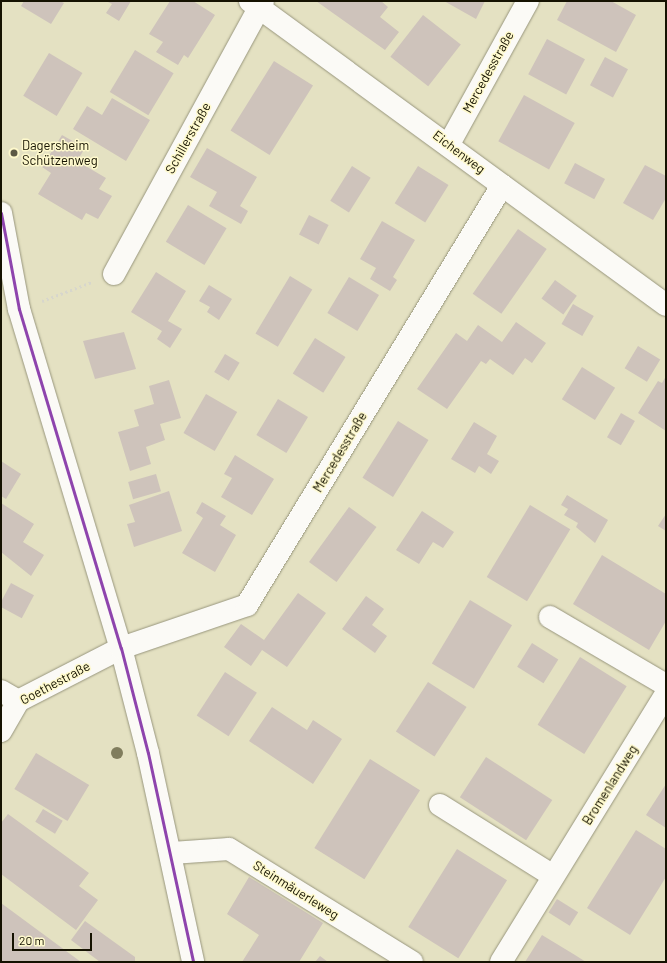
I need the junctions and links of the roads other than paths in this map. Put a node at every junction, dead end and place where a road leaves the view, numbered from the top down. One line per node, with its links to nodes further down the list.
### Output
1 (528, 1): 3 (street, Mercedesstraße)
2 (257, 3): 3 (street, Eichenweg); 6 (street, Schillerstraße)
3 (449, 144): 4 (street, Eichenweg)
4 (502, 185): 8 (street, Eichenweg); 10 (street, Mercedesstraße)
5 (1, 213): 7 (street)
6 (114, 274)
7 (7, 283): 10 (street)
8 (666, 306)
9 (550, 617): 11 (street)
10 (121, 648): 13 (street, Goethestraße); 16 (street)
11 (666, 685)
12 (666, 694): 17 (street, Bromenlandweg)
13 (10, 696): 14 (street, Goethestraße)
14 (1, 731)
15 (440, 805): 17 (street)
16 (172, 853): 18 (street); 19 (street, Steinmäuerleweg)
17 (553, 876): 20 (street, Bromenlandweg)
18 (193, 962)
19 (412, 962)
20 (501, 962)

